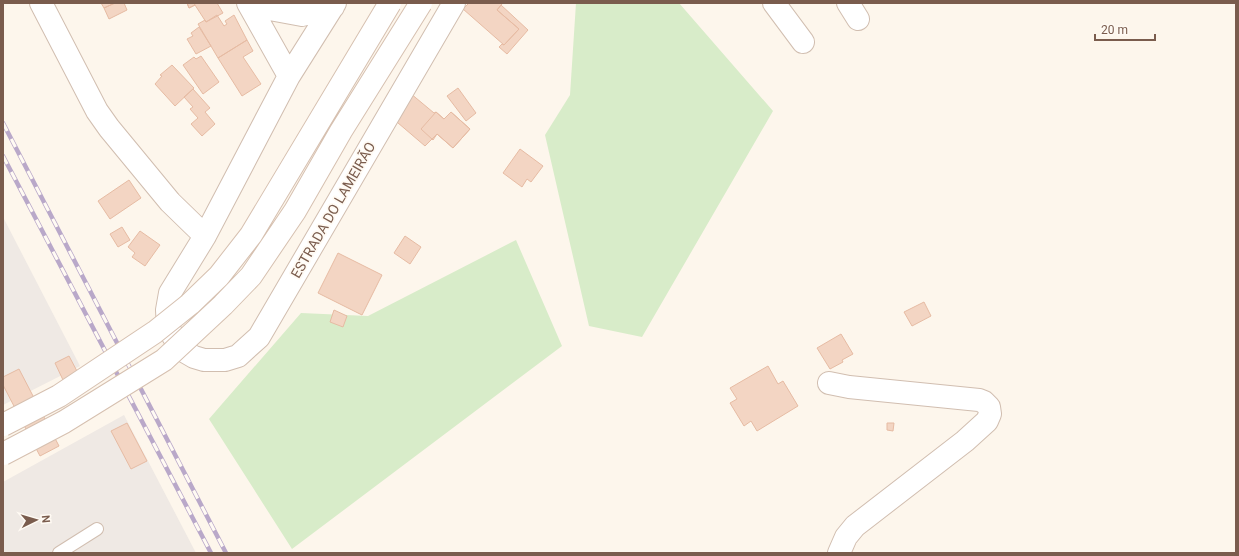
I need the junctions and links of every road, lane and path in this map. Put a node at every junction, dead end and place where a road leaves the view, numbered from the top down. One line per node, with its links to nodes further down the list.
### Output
1 (41, 3): 10 (street)
2 (390, 3): 12 (street, bridge)
3 (421, 3): 13 (street, bridge)
4 (454, 3): 10 (street, ESTRADA DO LAMEIRÃO)
5 (774, 3): 8 (street)
6 (248, 4): 7 (street); 9 (street)
7 (334, 5): 9 (street, ESTRADA DO LAMEIRÃO)
8 (803, 42)
9 (289, 76): 10 (street, ESTRADA DO LAMEIRÃO)
10 (205, 236)
11 (829, 383): 16 (street)
12 (3, 425)
13 (3, 454)
14 (97, 529): 15 (lane)
15 (59, 553)
16 (839, 553)

